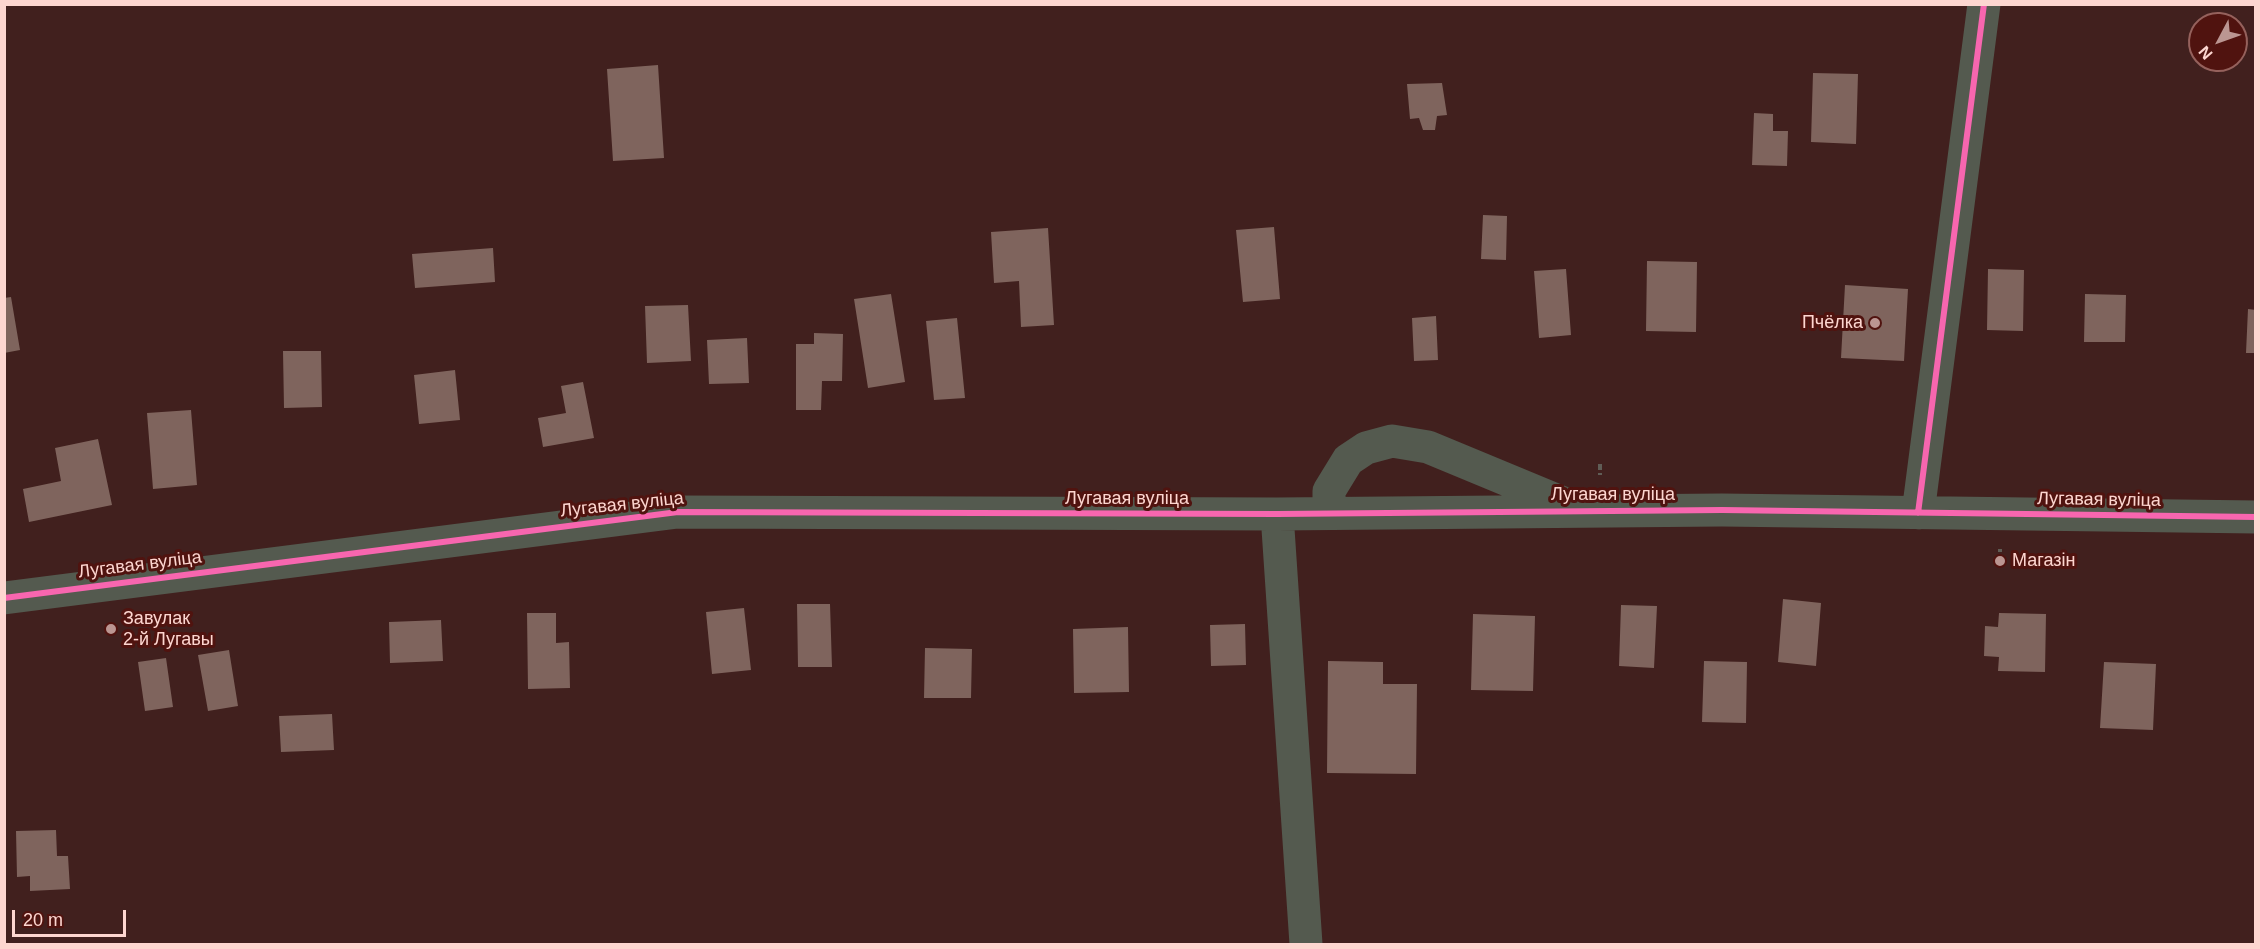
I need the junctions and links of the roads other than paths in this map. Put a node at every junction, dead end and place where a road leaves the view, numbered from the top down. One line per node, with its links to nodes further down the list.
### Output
1 (1984, 4): 4 (street)
2 (1580, 510): 3 (street, Лугавая вуліца); 3 (street); 4 (street, Лугавая вуліца)
3 (1329, 513): 5 (street, Лугавая вуліца)
4 (1918, 513): 6 (street, Лугавая вуліца)
5 (1277, 514): 7 (street, Лугавая вуліца); 8 (street)
6 (2256, 517)
7 (4, 598)
8 (1306, 945)

